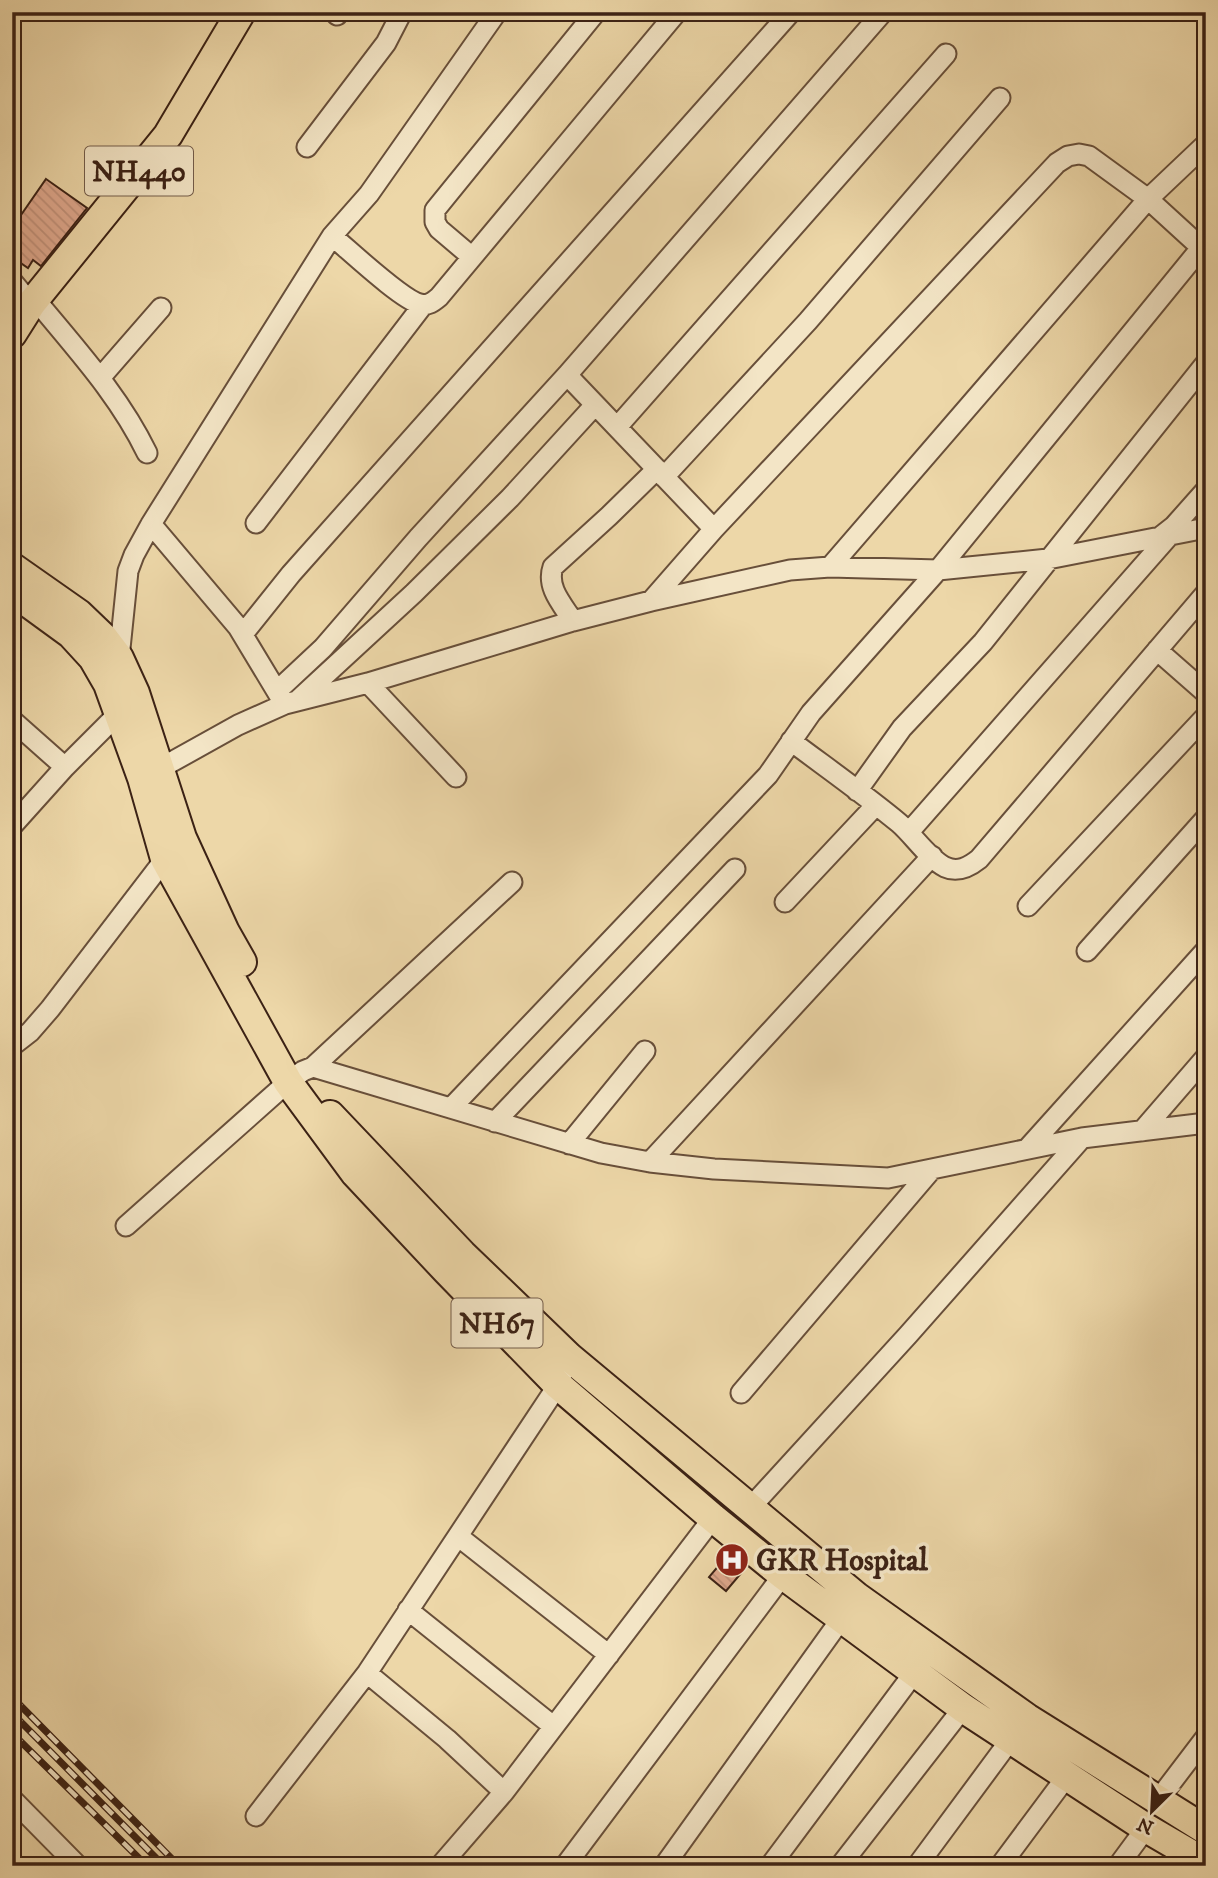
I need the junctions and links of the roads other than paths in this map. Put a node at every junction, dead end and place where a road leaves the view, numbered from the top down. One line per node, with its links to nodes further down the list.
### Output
1 (241, 12): 19 (highway, NH440)
2 (402, 12): 11 (street)
3 (497, 12): 13 (street)
4 (596, 12): 15 (street)
5 (677, 12): 15 (street)
6 (791, 12): 41 (street)
7 (883, 12): 21 (street)
8 (946, 54): 24 (street)
9 (1000, 98): 26 (street)
10 (1206, 144): 12 (street)
11 (307, 147)
12 (1148, 199): 14 (street); 31 (street); 35 (street)
13 (332, 236): 17 (street); 29 (street)
14 (1203, 250): 36 (street)
15 (472, 257): 17 (street)
16 (12, 281): 19 (street)
17 (423, 305): 28 (street)
18 (161, 308): 22 (street)
19 (22, 316): 22 (street)
20 (1206, 363): 33 (street)
21 (567, 375): 23 (street); 46 (street)
22 (100, 378): 25 (street)
23 (595, 405): 24 (street); 46 (street)
24 (618, 426): 26 (street)
25 (147, 453)
26 (661, 472): 31 (street); 40 (street)
27 (1206, 489): 32 (street)
28 (256, 523)
29 (151, 524): 41 (street); 43 (street)
30 (1206, 528): 32 (street)
31 (715, 529): 39 (street)
32 (1164, 537): 33 (street); 58 (street)
33 (1048, 559): 36 (street); 54 (street)
34 (12, 567): 43 (highway, NH67)
35 (831, 567): 36 (street); 39 (street)
36 (937, 570): 50 (street)
37 (12, 591): 47 (highway, NH67)
38 (1206, 593): 42 (street)
39 (651, 601): 40 (street)
40 (573, 621): 44 (street)
41 (243, 634): 46 (street)
42 (1157, 650): 45 (street); 59 (street)
43 (119, 659): 52 (highway, NH67)
44 (368, 682): 46 (street); 53 (street)
45 (1206, 693)
46 (286, 699): 52 (street)
47 (119, 713): 51 (street); 52 (highway, NH67)
48 (1206, 716): 64 (street)
49 (12, 720): 51 (street)
50 (791, 741): 54 (street); 71 (street)
51 (65, 767): 57 (street)
52 (151, 773): 60 (highway, NH67); 70 (highway, NH67)
53 (456, 777)
54 (857, 791): 55 (street)
55 (876, 805): 58 (street); 63 (street)
56 (1206, 818): 66 (street)
57 (12, 826)
58 (909, 832): 59 (street)
59 (933, 856): 78 (street)
60 (165, 859): 67 (street); 70 (highway, NH67)
61 (735, 869): 72 (street)
62 (512, 882): 70 (street)
63 (785, 902)
64 (1028, 906)
65 (1206, 950): 77 (street)
66 (1087, 951)
67 (12, 1046)
68 (645, 1051): 76 (street)
69 (1206, 1057): 74 (street)
70 (301, 1073): 71 (street); 80 (street); 81 (highway, NH67); 82 (highway, NH67)
71 (451, 1108): 72 (street)
72 (495, 1122): 76 (street)
73 (1206, 1123): 74 (street)
74 (1142, 1131): 75 (street)
75 (1082, 1138): 77 (street); 84 (street)
76 (569, 1144): 78 (street)
77 (1027, 1149): 79 (street)
78 (650, 1162): 79 (street)
79 (932, 1169): 83 (street)
80 (125, 1226)
81 (569, 1356): 82 (street); 84 (highway, NH67)
82 (558, 1385): 85 (highway, NH67); 86 (street)
83 (741, 1392)
84 (750, 1508): 88 (highway, NH67)
85 (713, 1518): 87 (highway, NH67); 90 (street)
86 (458, 1536): 89 (street); 90 (street)
87 (783, 1575): 88 (highway, NH67); 107 (street)
88 (849, 1607): 92 (highway, NH67); 100 (highway, NH67); 108 (street)
89 (408, 1610): 91 (street); 94 (street)
90 (609, 1655): 94 (street)
91 (366, 1673): 98 (street); 101 (street)
92 (914, 1673): 93 (highway, NH67); 109 (street)
93 (963, 1708): 96 (highway, NH67); 110 (street)
94 (553, 1726): 98 (street)
95 (1206, 1737): 100 (street)
96 (1011, 1739): 97 (highway, NH67); 111 (street)
97 (1067, 1776): 102 (highway, NH67); 112 (street)
98 (504, 1792): 106 (street)
99 (12, 1799): 105 (street)
100 (1157, 1800): 103 (highway, NH67)
101 (256, 1816)
102 (1146, 1828): 104 (highway, NH67); 113 (street)
103 (1206, 1829)
104 (1206, 1863)
105 (78, 1866)
106 (440, 1866)
107 (565, 1866)
108 (664, 1866)
109 (769, 1866)
110 (840, 1866)
111 (917, 1866)
112 (1000, 1866)
113 (1118, 1866)

